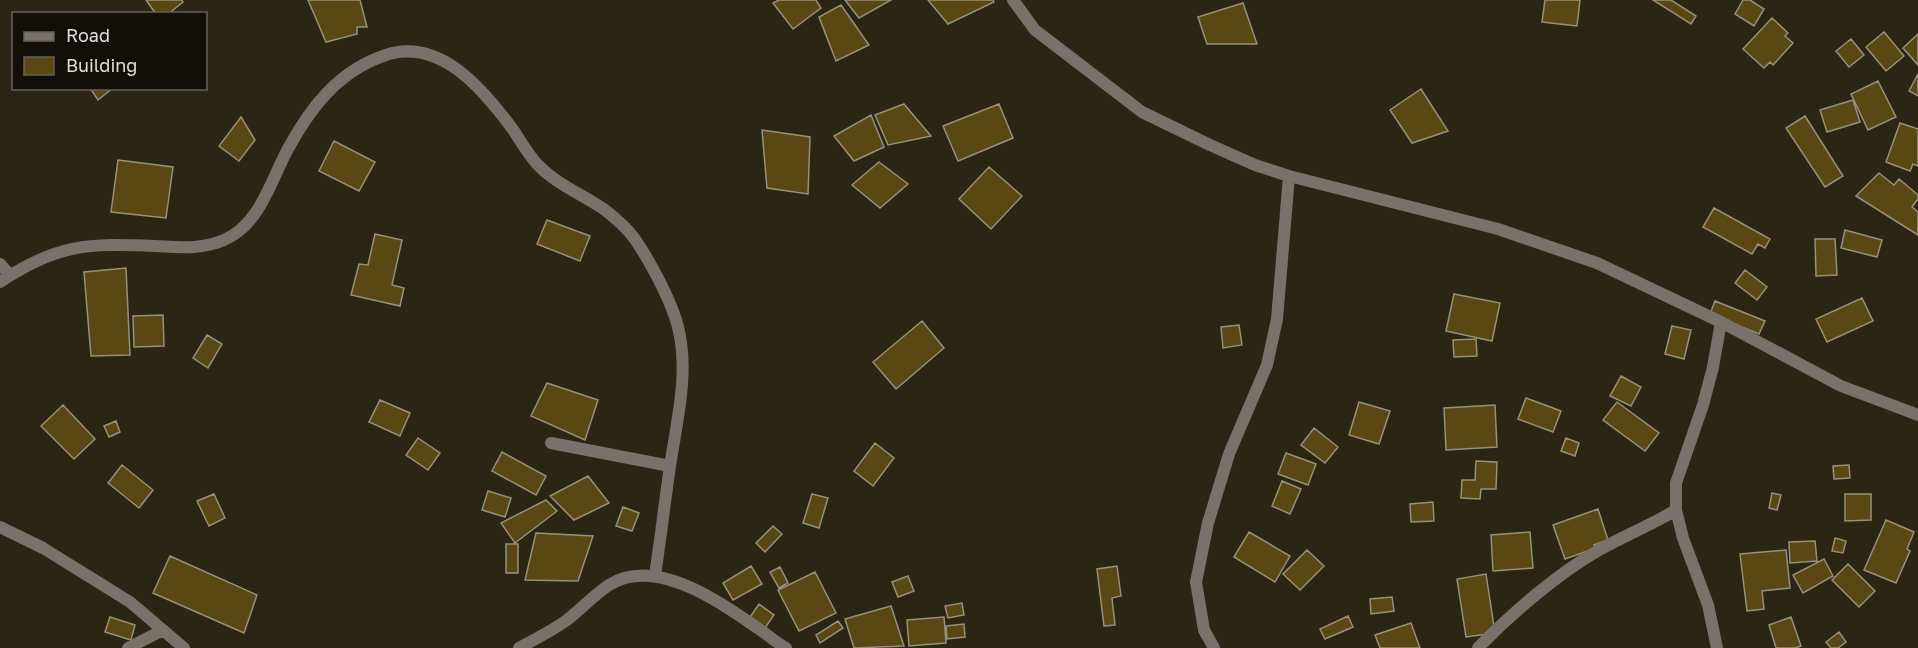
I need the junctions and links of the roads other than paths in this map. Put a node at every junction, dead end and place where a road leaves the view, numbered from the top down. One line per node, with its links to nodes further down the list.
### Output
1 (1013, 0): 2 (street)
2 (1289, 176): 5 (street); 17 (street)
3 (0, 264): 4 (street)
4 (5, 278): 8 (street)
5 (1721, 322): 6 (street); 9 (street)
6 (1918, 415)
7 (551, 443): 8 (street)
8 (670, 466): 11 (street)
9 (1676, 510): 18 (street); 19 (street)
10 (0, 527): 12 (street)
11 (655, 575): 15 (street); 16 (street)
12 (163, 630): 13 (street); 14 (street)
13 (128, 648)
14 (184, 648)
15 (519, 648)
16 (786, 648)
17 (1214, 648)
18 (1478, 648)
19 (1717, 648)

